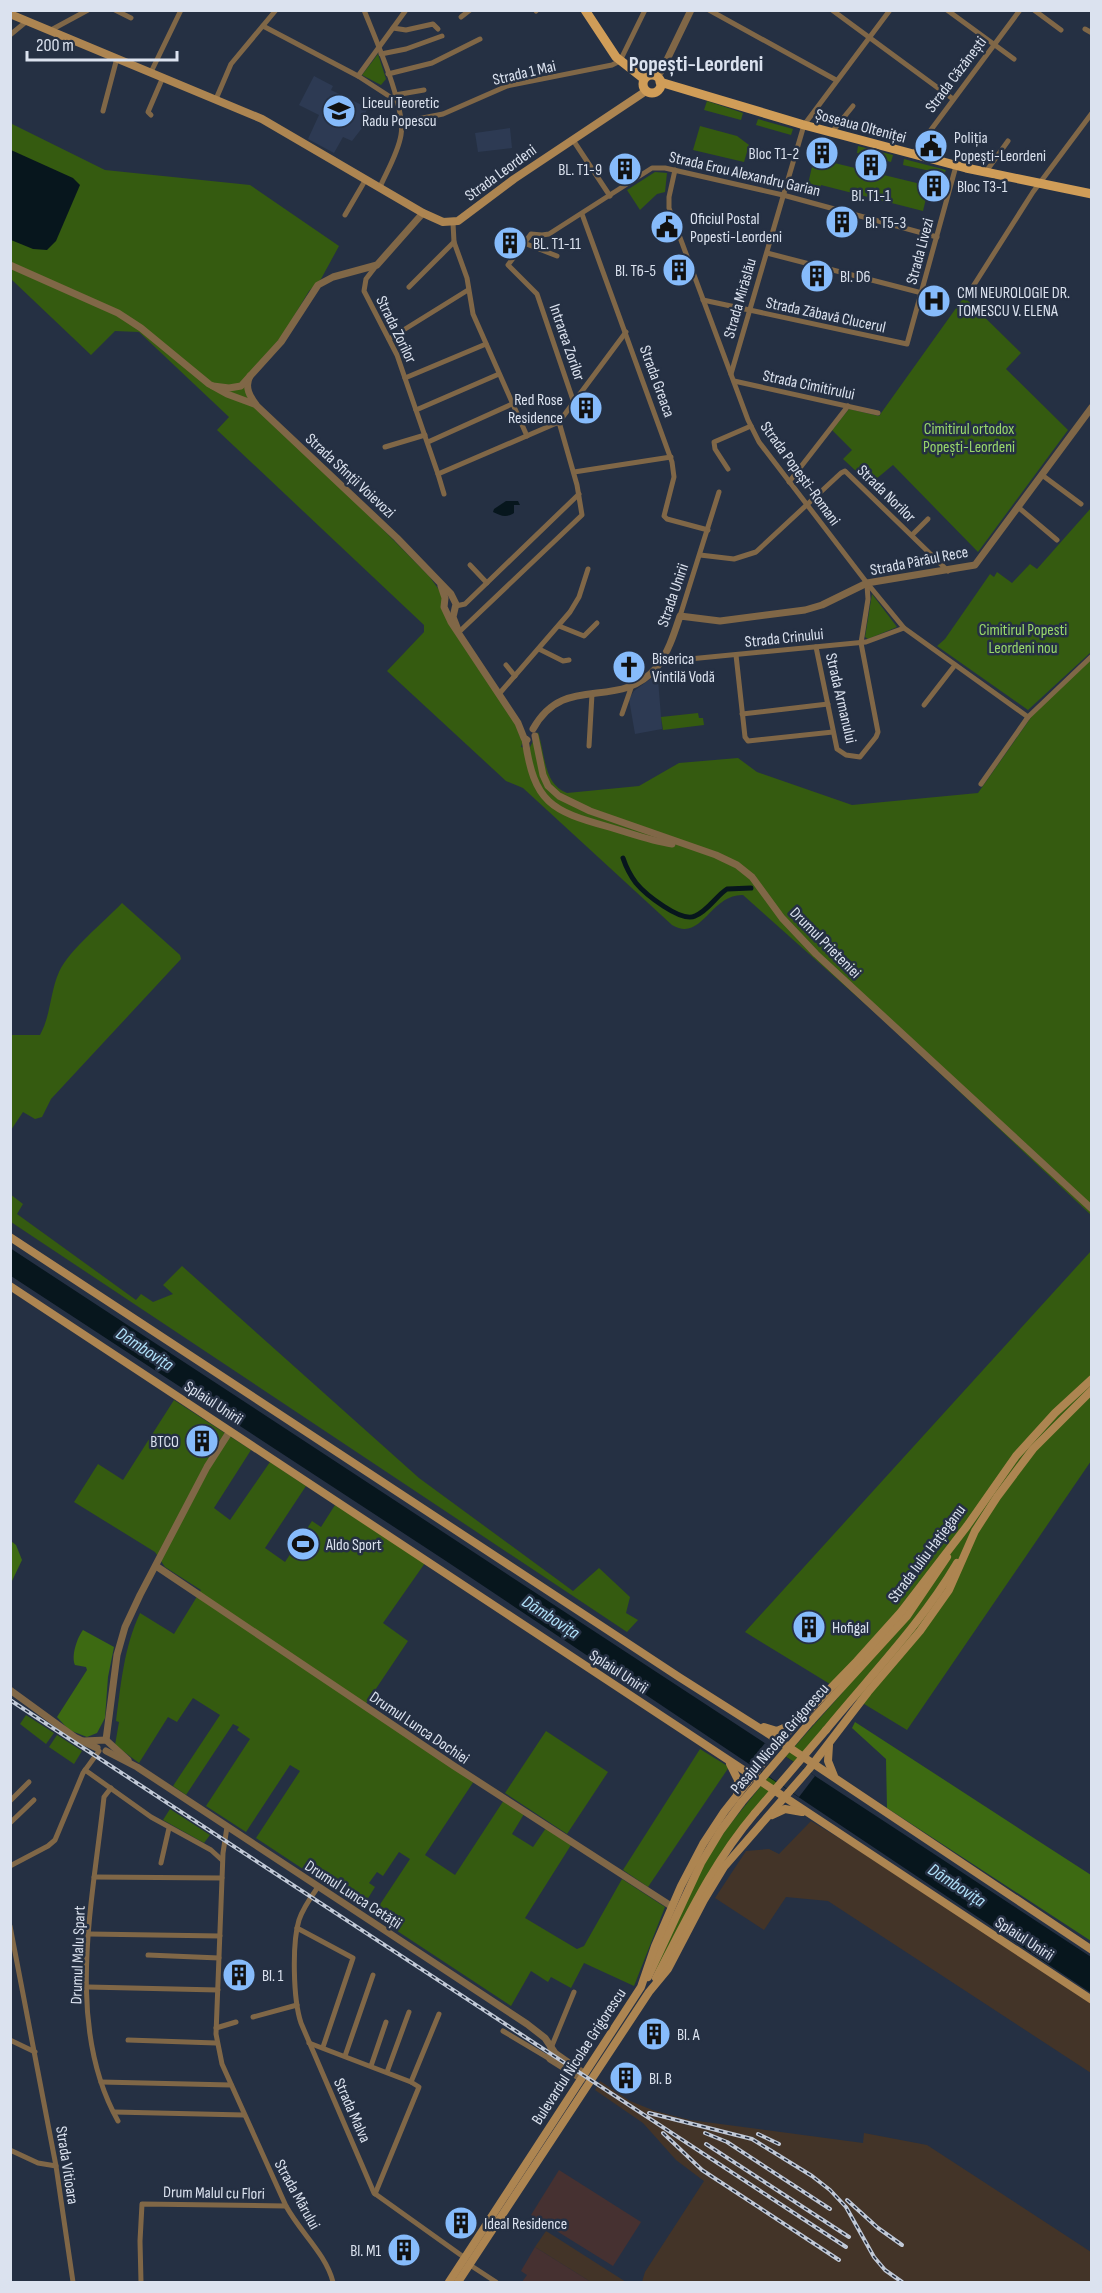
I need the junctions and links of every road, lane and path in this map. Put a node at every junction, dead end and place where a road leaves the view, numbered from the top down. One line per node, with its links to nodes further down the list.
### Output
1 (88, 10): 25 (street)
2 (115, 10): 19 (street)
3 (181, 10): 38 (street)
4 (276, 10): 21 (street)
5 (364, 10): 33 (street)
6 (406, 10): 22 (street)
7 (470, 10): 18 (street)
8 (645, 10): 37 (street)
9 (691, 10): 43 (street)
10 (709, 10): 44 (street)
11 (832, 10): 30 (street)
12 (890, 10): 30 (street, Strada Mirăslău)
13 (947, 10): 32 (street)
14 (1020, 10): 32 (street, Strada Căzănești)
15 (1034, 10): 26 (street)
16 (588, 12): 37 (main road)
17 (10, 14): 20 (main road)
18 (461, 17)
19 (131, 18)
20 (27, 21): 25 (main road); 28 (street)
21 (263, 26): 40 (street); 47 (street)
22 (393, 28): 23 (street); 33 (street)
23 (438, 29)
24 (1085, 29): 27 (street)
25 (51, 30): 35 (main road)
26 (1061, 30)
27 (1092, 33)
28 (10, 35)
29 (442, 36): 34 (street)
30 (869, 38): 44 (street, Strada Mirăslău); 49 (street)
31 (480, 39): 39 (street)
32 (994, 45): 36 (street); 49 (street, Strada Căzănești)
33 (379, 48): 34 (street); 40 (street)
34 (381, 54): 39 (street)
35 (117, 58): 38 (main road); 51 (street)
36 (1014, 59)
37 (620, 61): 42 (main road); 54 (street, Strada 1 Mai)
38 (151, 72): 41 (main road)
39 (388, 74): 48 (street)
40 (358, 76): 48 (street)
41 (163, 77): 47 (main road); 53 (street)
42 (644, 79): 43 (main road, Șoseaua Olteniței); 46 (main road)
43 (658, 79): 46 (main road); 55 (main road, Șoseaua Olteniței)
44 (836, 80): 55 (street, Strada Mirăslău)
45 (424, 90): 48 (street)
46 (646, 91): 57 (main road, Strada Leordeni)
47 (216, 99): 63 (main road)
48 (396, 99): 54 (street)
49 (953, 99): 59 (street, Strada Căzănești)
50 (853, 106): 56 (street)
51 (103, 111)
52 (1092, 113): 64 (street)
53 (152, 115)
54 (402, 122): 65 (street)
55 (804, 125): 56 (main road, Șoseaua Olteniței); 67 (street, Strada Mirăslău)
56 (831, 133): 59 (main road, Șoseaua Olteniței)
57 (573, 140): 68 (street); 72 (main road, Strada Leordeni)
58 (1008, 141): 62 (street)
59 (913, 154): 60 (main road, Șoseaua Olteniței)
60 (956, 166): 62 (main road, Șoseaua Olteniței); 73 (street, Strada Livezi)
61 (675, 170): 67 (street, Strada Erou Alexandru Garian); 68 (street, Strada Erou Alexandru Garian); 84 (street, Strada Popești-Romani)
62 (985, 173): 64 (main road, Șoseaua Olteniței)
63 (366, 179): 65 (main road); 71 (street)
64 (1039, 184): 66 (main road, Șoseaua Olteniței); 81 (street)
65 (380, 187): 69 (main road)
66 (1092, 194)
67 (783, 195): 73 (street, Strada Erou Alexandru Garian); 76 (street, Strada Mirăslău)
68 (610, 196): 70 (street, Strada Erou Alexandru Garian)
69 (423, 213): 72 (main road); 79 (street, Strada Zorilor)
70 (582, 214): 75 (street, Strada Erou Alexandru Garian); 86 (street, Strada Greaca)
71 (345, 215)
72 (453, 223): 74 (street)
73 (937, 237): 83 (street, Strada Livezi)
74 (454, 242): 80 (street); 82 (street)
75 (524, 243): 77 (street); 97 (street, Intrarea Zorilor)
76 (766, 253): 83 (street); 85 (street, Strada Mirăslău)
77 (557, 256)
78 (10, 265): 94 (street)
79 (377, 265): 87 (street, Strada Zorilor); 95 (street)
80 (410, 287)
81 (972, 288)
82 (468, 290): 87 (street); 88 (street)
83 (922, 293): 89 (street, Strada Livezi)
84 (703, 300): 85 (street, Strada Zăbavă Clucerul); 91 (street, Strada Popești-Romani)
85 (750, 311): 89 (street, Strada Zăbavă Clucerul); 91 (street, Strada Mirăslău)
86 (626, 332): 97 (street); 110 (street, Strada Greaca)
87 (389, 339): 92 (street, Strada Zorilor)
88 (486, 344): 90 (street); 92 (street)
89 (907, 344)
90 (499, 374): 98 (street); 102 (street)
91 (731, 374): 93 (street, Strada Popești-Romani)
92 (405, 378): 102 (street, Strada Zorilor)
93 (734, 381): 100 (street, Strada Cimitirului); 105 (street, Strada Popești-Romani)
94 (213, 386): 95 (street); 96 (street)
95 (244, 389): 96 (street); 96 (street); 99 (street, Strada Sfinții Voievozi)
96 (241, 398): 99 (street)
97 (574, 403): 104 (street)
98 (512, 404): 107 (street); 108 (street)
99 (257, 406): 130 (street, Strada Sfinții Voievozi)
100 (848, 406): 103 (street, Strada Cimitirului); 115 (street)
101 (1092, 407): 114 (street, Strada Pârâul Rece)
102 (416, 410): 106 (street, Strada Zorilor)
103 (878, 412)
104 (559, 422): 107 (street); 112 (street)
105 (750, 426): 111 (street); 115 (street, Strada Popești-Romani)
106 (425, 435): 108 (street, Strada Zorilor); 109 (street)
107 (527, 436): 113 (street)
108 (428, 442): 113 (street, Strada Zorilor)
109 (386, 447)
110 (671, 457): 112 (street); 123 (street, Strada Greaca)
111 (728, 470)
112 (574, 472): 118 (street)
113 (438, 474): 117 (street, Strada Zorilor)
114 (1042, 475): 119 (street); 121 (street, Strada Pârâul Rece)
115 (789, 482): 120 (street, Strada Popești-Romani)
116 (719, 492): 123 (street, Strada Unirii)
117 (444, 494)
118 (579, 494): 131 (street); 140 (street)
119 (1082, 504)
120 (806, 505): 124 (street, Strada Norilor); 126 (street); 132 (street, Strada Popești-Romani)
121 (1018, 507): 125 (street); 129 (street, Strada Pârâul Rece)
122 (928, 519): 124 (street)
123 (708, 530): 126 (street, Strada Unirii)
124 (912, 535): 129 (street, Strada Norilor)
125 (1057, 540)
126 (700, 555): 136 (street, Strada Unirii)
127 (470, 565): 131 (street)
128 (588, 569): 138 (street)
129 (948, 571): 132 (street, Strada Pârâul Rece)
130 (436, 578): 133 (street, Strada Sfinții Voievozi); 134 (street, Strada Sfinții Voievozi)
131 (487, 583): 134 (street)
132 (867, 583): 136 (street, Strada Pârâul Rece); 139 (street, Strada Popești-Romani); 141 (street)
133 (445, 601): 134 (street); 135 (street)
134 (455, 606): 135 (street); 140 (street)
135 (446, 610): 140 (street)
136 (680, 616): 146 (street, Strada Unirii)
137 (597, 623): 138 (street)
138 (559, 626): 143 (street)
139 (904, 628): 141 (street, Strada Crinului); 149 (street, Strada Popești-Romani)
140 (459, 631): 152 (street)
141 (861, 643): 142 (street, Strada Crinului); 159 (street, Strada Armanului)
142 (816, 647): 144 (street, Strada Crinului); 154 (street, Strada Armanului)
143 (539, 649): 147 (street); 150 (street)
144 (736, 655): 146 (street, Strada Crinului); 157 (street)
145 (1092, 656): 158 (street)
146 (664, 657): 151 (street, Strada Unirii)
147 (569, 660)
148 (506, 665): 150 (street)
149 (955, 665): 155 (street); 158 (street, Strada Popești-Romani)
150 (515, 676): 152 (street)
151 (631, 688): 153 (street, Strada Unirii); 156 (street)
152 (499, 694): 160 (street)
153 (592, 694): 160 (street, Strada Unirii); 161 (street)
154 (828, 704): 157 (street); 159 (street, Strada Armanului)
155 (924, 705)
156 (622, 714)
157 (742, 714): 159 (street)
158 (1028, 717): 162 (street)
159 (833, 732)
160 (529, 733): 163 (street, Drumul Prieteniei); 163 (street)
161 (590, 746)
162 (981, 784)
163 (693, 847): 164 (street, Drumul Prieteniei)
164 (1092, 1209)
165 (10, 1237): 174 (main road, Splaiul Unirii)
166 (10, 1287): 169 (main road, Splaiul Unirii)
167 (1092, 1378): 170 (main road, Strada Iuliu Hațieganu)
168 (1092, 1390): 171 (main road, Strada Iuliu Hațieganu)
169 (230, 1431): 172 (street); 179 (main road, Splaiul Unirii)
170 (967, 1526): 175 (main road, Strada Iuliu Hațieganu); 187 (main road, Pasajul Nicolae Grigorescu, bridge)
171 (975, 1531): 177 (main road, Strada Iuliu Hațieganu); 211 (main road, Pasajul Nicolae Grigorescu, bridge)
172 (156, 1566): 178 (street); 201 (street, Drumul Lunca Dochiei)
173 (10, 1690): 178 (street, Drumul Lunca Cetății)
174 (747, 1720): 175 (main road); 176 (main road, Splaiul Unirii)
175 (798, 1721): 176 (main road, Strada Iuliu Hațieganu)
176 (780, 1741): 180 (main road, Splaiul Unirii); 182 (main road, Strada Iuliu Hațieganu)
177 (830, 1742): 180 (main road, Strada Iuliu Hațieganu); 183 (main road)
178 (102, 1745): 181 (street); 193 (street, Drumul Lunca Cetății)
179 (728, 1761): 182 (main road, Splaiul Unirii); 187 (main road)
180 (813, 1764): 183 (main road, Splaiul Unirii); 186 (main road, Strada Iuliu Hațieganu)
181 (85, 1770): 185 (street); 197 (street)
182 (751, 1776): 186 (main road, Splaiul Unirii); 187 (main road, Bulevardul Nicolae Grigorescu)
183 (836, 1779): 206 (main road, Splaiul Unirii)
184 (29, 1782): 189 (street)
185 (111, 1788): 194 (street); 198 (street, Drumul Malu Spart)
186 (784, 1798): 190 (main road, Splaiul Unirii); 191 (main road, Bulevardul Nicolae Grigorescu)
187 (739, 1799): 201 (main road, Bulevardul Nicolae Grigorescu); 211 (main road, Pasajul Nicolae Grigorescu)
188 (34, 1800): 192 (street)
189 (10, 1801)
190 (807, 1813): 191 (main road); 214 (main road, Splaiul Unirii)
191 (764, 1820): 211 (main road, Bulevardul Nicolae Grigorescu)
192 (10, 1823)
193 (226, 1827): 195 (street, Strada Mărului); 200 (street, Drumul Lunca Cetății)
194 (169, 1828): 195 (street); 196 (street)
195 (222, 1860): 199 (street, Strada Mărului)
196 (161, 1863)
197 (10, 1866)
198 (94, 1877): 199 (street); 204 (street, Drumul Malu Spart)
199 (222, 1878): 205 (street, Strada Mărului)
200 (318, 1887): 203 (street, Strada Malva); 228 (street, Drumul Lunca Cetății)
201 (672, 1906): 211 (main road, Bulevardul Nicolae Grigorescu)
202 (10, 1926): 229 (street, Strada Vitioara)
203 (297, 1928): 215 (street, Strada Malva); 227 (street)
204 (89, 1934): 205 (street); 210 (street, Drumul Malu Spart)
205 (220, 1936): 208 (street, Strada Mărului)
206 (1092, 1950)
207 (148, 1955): 208 (street)
208 (219, 1958): 212 (street, Strada Mărului)
209 (372, 1975): 230 (street)
210 (88, 1987): 212 (street); 235 (street, Drumul Malu Spart)
211 (645, 1989): 234 (main road, Bulevardul Nicolae Grigorescu); 245 (main road, Bulevardul Nicolae Grigorescu)
212 (218, 1990): 221 (street, Strada Mărului)
213 (574, 1992): 228 (street)
214 (1092, 2000)
215 (297, 2006): 218 (street); 226 (street, Strada Malva)
216 (409, 2012): 233 (street)
217 (439, 2014): 236 (street)
218 (253, 2017)
219 (236, 2022): 221 (street)
220 (386, 2022): 232 (street)
221 (216, 2028): 225 (street, Strada Mărului)
222 (503, 2031): 231 (street)
223 (10, 2040): 229 (street)
224 (128, 2040): 225 (street)
225 (216, 2043): 237 (street, Strada Mărului)
226 (309, 2043): 227 (street); 243 (street, Strada Malva)
227 (323, 2047): 230 (street)
228 (551, 2048): 231 (street); 234 (street, Drumul Lunca Cetății)
229 (35, 2052): 242 (street, Strada Vitioara)
230 (345, 2056): 232 (street)
231 (550, 2059): 234 (street)
232 (371, 2066): 233 (street)
233 (387, 2072): 236 (street)
234 (584, 2076): 245 (main road, Bulevardul Nicolae Grigorescu)
235 (100, 2082): 237 (street); 238 (street, Drumul Malu Spart)
236 (411, 2082): 243 (street)
237 (231, 2085): 239 (street, Strada Mărului)
238 (114, 2112): 239 (street); 240 (street, Drumul Malu Spart)
239 (244, 2115): 244 (street, Strada Mărului)
240 (118, 2121)
241 (10, 2150): 242 (street)
242 (56, 2166): 246 (street, Strada Vitioara)
243 (375, 2194): 245 (street)
244 (286, 2206): 247 (street, Drum Malul cu Flori); 248 (street, Strada Mărului)
245 (467, 2262): 249 (main road, Bulevardul Nicolae Grigorescu); 250 (main road, Bulevardul Nicolae Grigorescu); 251 (street)
246 (73, 2283)
247 (141, 2283)
248 (333, 2283)
249 (450, 2283)
250 (458, 2283)
251 (496, 2283)

